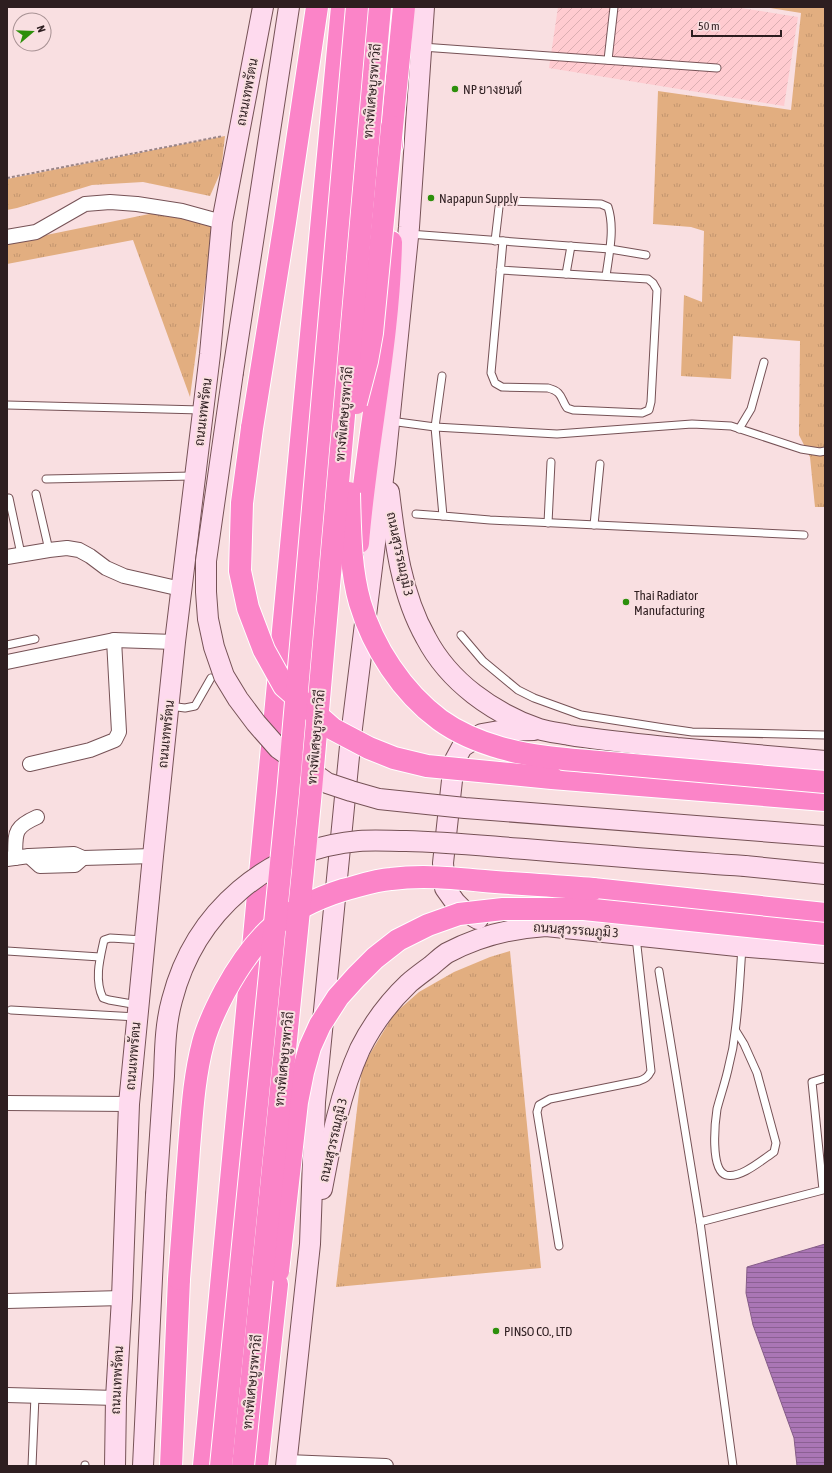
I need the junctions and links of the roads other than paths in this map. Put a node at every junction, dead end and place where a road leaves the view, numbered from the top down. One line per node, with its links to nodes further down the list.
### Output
1 (263, 7): 14 (main road, ถนนเทพรัตน)
2 (289, 7): 64 (main road, bridge)
3 (317, 7): 62 (highway, bridge)
4 (342, 7): 97 (highway)
5 (357, 7): 98 (highway, ทางพิเศษบูรพาวิถี, bridge)
6 (380, 7): 99 (highway, ทางพิเศษบูรพาวิถี, bridge)
7 (384, 7): 99 (highway)
8 (404, 7): 61 (highway, bridge)
9 (424, 7): 11 (main road)
10 (614, 7): 12 (lane)
11 (422, 47): 12 (lane); 15 (main road)
12 (608, 60): 13 (lane)
13 (717, 68)
14 (222, 222): 16 (street); 28 (main road, ถนนเทพรัตน)
15 (408, 234): 17 (lane); 29 (main road)
16 (7, 237)
17 (495, 241): 18 (lane); 20 (lane)
18 (503, 241): 19 (lane); 22 (lane)
19 (571, 246): 20 (lane); 23 (lane)
20 (610, 249): 21 (lane); 24 (lane)
21 (646, 255)
22 (500, 270): 23 (lane); 24 (lane)
23 (566, 274): 24 (lane)
24 (606, 276)
25 (764, 362): 31 (lane)
26 (442, 376): 30 (lane)
27 (7, 405): 28 (lane)
28 (203, 410): 36 (main road, ถนนเทพรัตน)
29 (390, 421): 30 (lane); 34 (main road)
30 (434, 427): 31 (lane); 41 (lane)
31 (739, 429): 32 (lane)
32 (825, 451)
33 (551, 462): 42 (lane)
34 (385, 463): 57 (main road, ถนนสุวรรณภูมิ 3); 85 (main road)
35 (600, 464): 43 (lane)
36 (195, 476): 37 (lane); 48 (main road, ถนนเทพรัตน)
37 (46, 479)
38 (36, 494): 45 (lane)
39 (9, 498): 46 (lane)
40 (416, 514): 41 (lane)
41 (443, 516): 42 (lane)
42 (548, 523): 43 (lane)
43 (594, 525): 44 (lane)
44 (804, 535)
45 (49, 550): 46 (street); 48 (street)
46 (21, 554): 47 (street)
47 (7, 557)
48 (181, 589): 52 (main road, ถนนเทพรัตน)
49 (461, 635): 58 (lane)
50 (35, 639): 53 (lane)
51 (114, 640): 52 (street); 54 (street); 60 (street)
52 (175, 642): 56 (main road, ถนนเทพรัตน)
53 (7, 645)
54 (7, 662)
55 (211, 678): 56 (lane)
56 (169, 706): 65 (main road, ถนนเทพรัตน)
57 (540, 729): 59 (main road, ถนนสุวรรณภูมิ 3); 69 (main road)
58 (825, 735)
59 (825, 761)
60 (30, 764)
61 (825, 782)
62 (825, 800)
63 (37, 817): 66 (street)
64 (825, 836)
65 (153, 856): 66 (street); 72 (main road, ถนนเทพรัตน)
66 (17, 858)
67 (825, 874): 95 (main road, bridge)
68 (825, 914): 96 (highway, bridge)
69 (523, 927): 71 (main road, ถนนสุวรรณภูมิ 3); 85 (main road, ถนนสุวรรณภูมิ 3)
70 (825, 934): 100 (highway, bridge)
71 (636, 935): 73 (main road, ถนนสุวรรณภูมิ 3); 86 (lane)
72 (144, 940): 76 (lane); 79 (main road, ถนนเทพรัตน)
73 (742, 947): 75 (main road, ถนนสุวรรณภูมิ 3); 80 (lane)
74 (7, 951): 76 (lane)
75 (825, 953)
76 (100, 957): 79 (lane)
77 (659, 971): 84 (lane)
78 (12, 1010): 79 (lane)
79 (138, 1011): 83 (main road, ถนนเทพรัตน)
80 (736, 1031): 80 (lane)
81 (825, 1078): 84 (lane)
82 (7, 1103): 83 (street)
83 (129, 1104): 87 (main road, ถนนเทพรัตน)
84 (700, 1222): 102 (lane)
85 (310, 1244): 92 (main road)
86 (558, 1246)
87 (122, 1298): 88 (street); 91 (main road, ถนนเทพรัตน)
88 (7, 1301)
89 (7, 1395): 90 (street)
90 (35, 1396): 91 (street); 93 (lane)
91 (116, 1398): 94 (main road, ถนนเทพรัตน)
92 (287, 1464): 101 (street)
93 (32, 1466)
94 (115, 1466)
95 (143, 1466)
96 (171, 1466)
97 (204, 1466)
98 (221, 1466)
99 (244, 1466)
100 (257, 1466)
101 (386, 1466)
102 (733, 1466)

